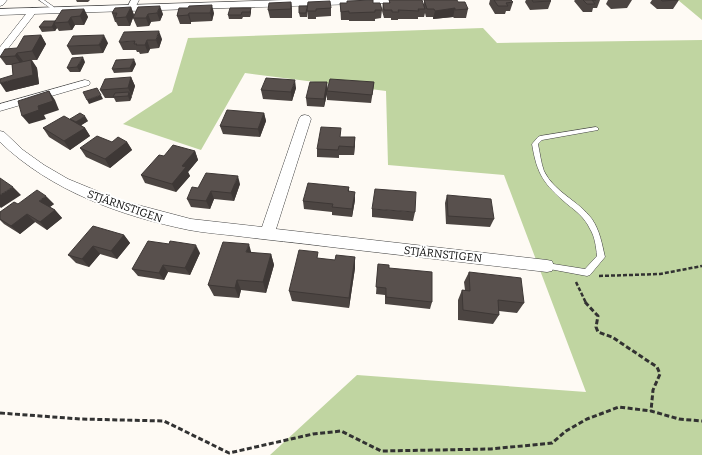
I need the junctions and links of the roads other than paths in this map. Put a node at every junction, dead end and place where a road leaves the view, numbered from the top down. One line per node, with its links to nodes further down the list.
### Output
1 (3, 0): 4 (street)
2 (41, 0): 6 (lane)
3 (389, 0): 5 (street)
4 (0, 3)
5 (133, 4): 6 (street)
6 (50, 11): 8 (street)
7 (0, 12): 8 (street)
8 (33, 12): 9 (street)
9 (0, 53)
10 (85, 82): 11 (street)
11 (0, 108)
12 (304, 119): 15 (street)
13 (596, 129): 16 (lane)
14 (0, 135): 15 (street, STJÄRNSTIGEN)
15 (267, 234): 16 (street, STJÄRNSTIGEN)
16 (547, 266)

